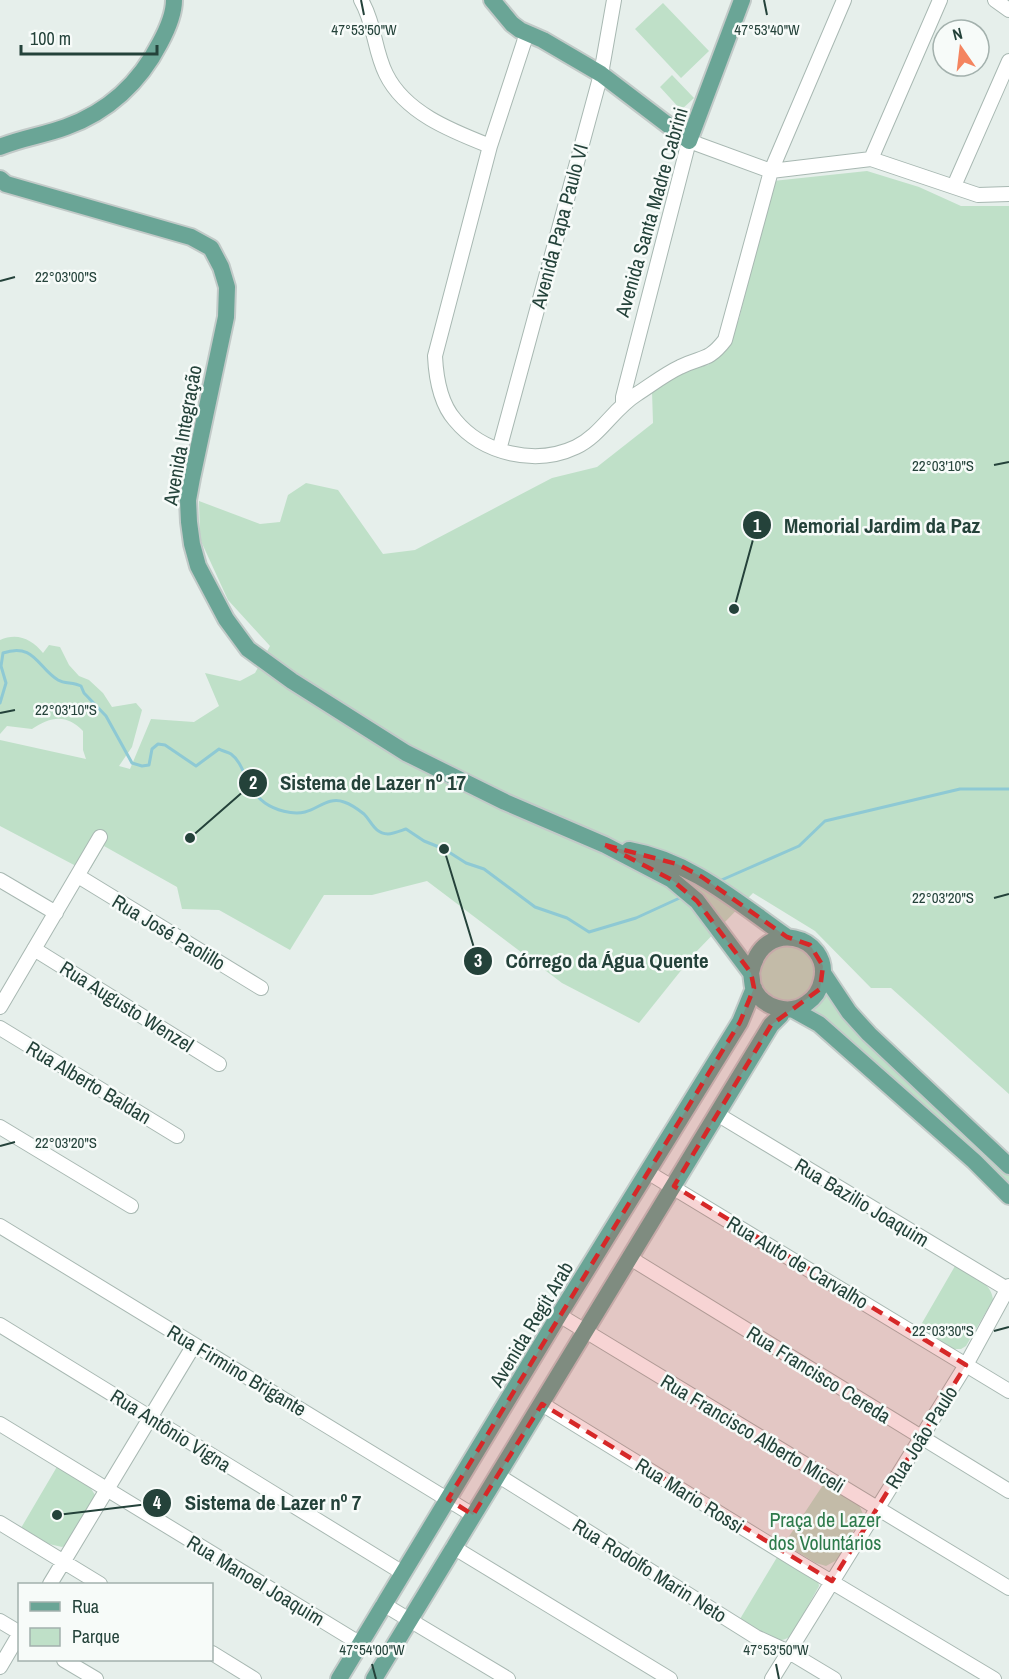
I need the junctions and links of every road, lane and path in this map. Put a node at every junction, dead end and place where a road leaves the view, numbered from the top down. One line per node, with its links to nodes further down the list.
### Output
1 (174, 0): 15 (main road)
2 (361, 0): 14 (street)
3 (614, 0): 12 (street, Avenida Papa Paulo VI)
4 (742, 0): 13 (main road, Avenida Santa Madre Cabrini)
5 (844, 0): 17 (street)
6 (940, 0): 16 (street)
7 (995, 0): 9 (street)
8 (496, 2): 10 (main road)
9 (1009, 10)
10 (527, 33): 12 (main road); 14 (street)
11 (1009, 61): 19 (street)
12 (601, 74): 13 (main road); 22 (street, Avenida Papa Paulo VI)
13 (689, 141): 17 (street); 21 (street, Avenida Santa Madre Cabrini)
14 (490, 146): 22 (street)
15 (0, 147)
16 (872, 159): 17 (street); 19 (street)
17 (771, 171): 21 (street)
18 (0, 179): 24 (main road, Avenida Integração)
19 (954, 186): 20 (street)
20 (1009, 194)
21 (622, 404): 22 (street)
22 (499, 450)
23 (100, 837): 25 (street)
24 (605, 845): 28 (main road, Avenida Integração); 32 (main road, Avenida Integração)
25 (78, 876): 27 (street); 34 (street, Rua José Paolillo)
26 (0, 880): 27 (street)
27 (56, 913): 29 (street)
28 (787, 937): 30 (main road); 32 (main road)
29 (34, 949): 33 (street); 38 (street, Rua Augusto Wenzel)
30 (824, 973): 36 (main road); 42 (main road)
31 (0, 977): 33 (street)
32 (752, 981): 36 (main road); 43 (main road, Avenida Regit Arab)
33 (13, 985): 35 (street)
34 (261, 988)
35 (0, 1007)
36 (787, 1010): 39 (main road); 45 (main road)
37 (0, 1028): 41 (street, Rua Alberto Baldan)
38 (219, 1064)
39 (717, 1114): 44 (main road); 49 (street, Rua Bazilio Joaquim)
40 (0, 1127): 46 (street)
41 (177, 1136)
42 (1009, 1166)
43 (649, 1173): 44 (street, Rua Auto de Carvalho); 50 (main road, Avenida Regit Arab)
44 (674, 1186): 48 (main road); 54 (street, Rua Auto de Carvalho)
45 (1009, 1196)
46 (131, 1206)
47 (0, 1226): 53 (street, Rua Firmino Brigante)
48 (630, 1258): 52 (main road); 59 (street, Rua Francisco Cereda)
49 (1008, 1288): 54 (street, Rua João Paulo)
50 (559, 1315): 52 (street, Rua Francisco Alberto Miceli); 63 (main road, Avenida Regit Arab)
51 (0, 1325): 57 (street, Rua Antônio Vigna)
52 (585, 1330): 56 (main road); 64 (street, Rua Francisco Alberto Miceli)
53 (194, 1345): 57 (street); 63 (street, Rua Firmino Brigante)
54 (966, 1365): 55 (street, Rua Auto de Carvalho); 59 (street, Rua João Paulo)
55 (1009, 1391)
56 (542, 1404): 60 (main road); 70 (street, Rua Mario Rossi)
57 (152, 1418): 61 (street); 69 (street, Rua Antônio Vigna)
58 (0, 1424): 61 (street, Rua Manoel Joaquim)
59 (921, 1437): 62 (street, Rua Francisco Cereda); 64 (street, Rua João Paulo)
60 (499, 1476): 65 (main road); 80 (street, Rua Rodolfo Marin Neto)
61 (108, 1490): 68 (street); 79 (street, Rua Manoel Joaquim)
62 (1009, 1491)
63 (448, 1498): 65 (street, Rua Firmino Brigante); 69 (main road, Avenida Regit Arab)
64 (876, 1508): 70 (street, Rua João Paulo); 73 (street, Rua Francisco Alberto Miceli)
65 (472, 1515): 67 (main road)
66 (0, 1523): 68 (street)
67 (453, 1547): 75 (main road); 89 (street)
68 (64, 1562): 71 (street); 72 (street)
69 (403, 1573): 74 (main road, Avenida Regit Arab)
70 (832, 1581): 80 (street, Rua João Paulo); 92 (street, Rua Mario Rossi)
71 (51, 1583)
72 (98, 1583)
73 (1009, 1588)
74 (383, 1604): 75 (street); 79 (main road, Avenida Regit Arab)
75 (411, 1620): 87 (main road); 88 (street)
76 (0, 1621): 77 (street)
77 (18, 1632)
78 (18, 1636): 83 (street)
79 (359, 1643): 86 (main road, Avenida Regit Arab)
80 (789, 1652): 90 (street, Rua João Paulo); 91 (street, Rua Rodolfo Marin Neto)
81 (213, 1654): 85 (street)
82 (67, 1661): 84 (street)
83 (0, 1666)
84 (96, 1679)
85 (254, 1679)
86 (340, 1679)
87 (374, 1679)
88 (508, 1679)
89 (670, 1679)
90 (772, 1679)
91 (834, 1679)
92 (994, 1679)

